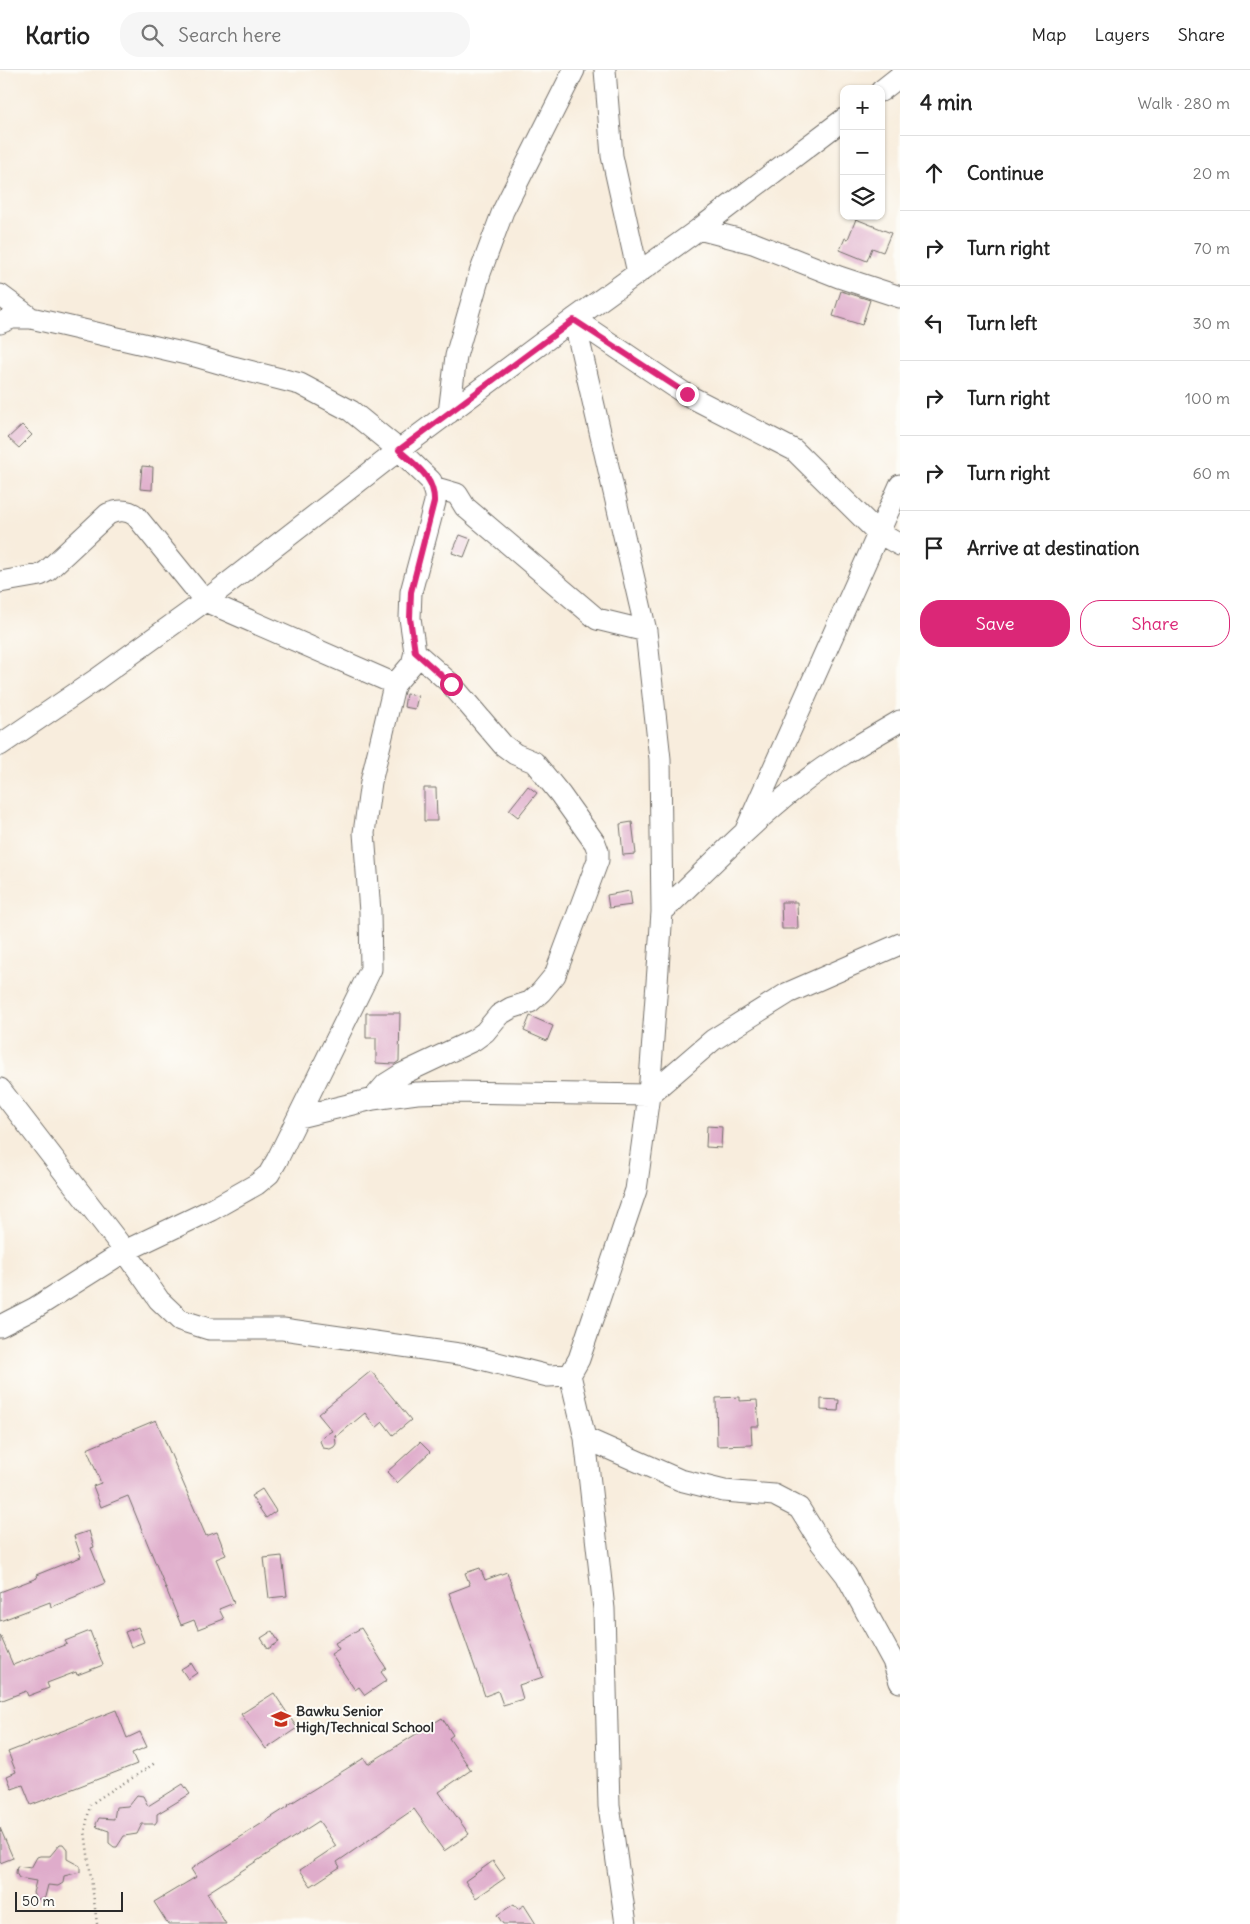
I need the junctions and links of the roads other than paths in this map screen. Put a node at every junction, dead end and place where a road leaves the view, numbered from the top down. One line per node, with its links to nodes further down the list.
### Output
1 (574, 70): 13 (street)
2 (605, 70): 7 (street)
3 (900, 76): 4 (street)
4 (885, 88)
5 (840, 122): 6 (street)
6 (699, 229): 7 (street); 9 (street)
7 (638, 273): 11 (street)
8 (0, 295): 10 (street)
9 (900, 296)
10 (31, 318): 12 (street); 14 (street)
11 (574, 320): 13 (street); 17 (street); 21 (street)
12 (0, 323)
13 (449, 413): 14 (street)
14 (399, 450): 16 (street); 20 (street)
15 (900, 485): 17 (street)
16 (433, 487): 21 (street); 22 (street)
17 (879, 532): 18 (street); 26 (street)
18 (900, 545)
19 (0, 582): 20 (street)
20 (205, 601): 23 (street); 25 (street)
21 (646, 631): 27 (street)
22 (415, 652): 23 (street); 31 (street)
23 (395, 684): 32 (street)
24 (900, 721): 26 (street)
25 (0, 745)
26 (745, 832): 27 (street)
27 (662, 912): 30 (street)
28 (900, 944): 30 (street)
29 (0, 1089): 33 (street)
30 (649, 1095): 31 (street); 35 (street)
31 (373, 1099): 32 (street)
32 (299, 1118): 33 (street)
33 (125, 1251): 34 (street); 35 (street)
34 (0, 1326)
35 (570, 1375): 36 (street)
36 (585, 1438): 37 (street); 38 (street)
37 (900, 1682)
38 (626, 1924)

